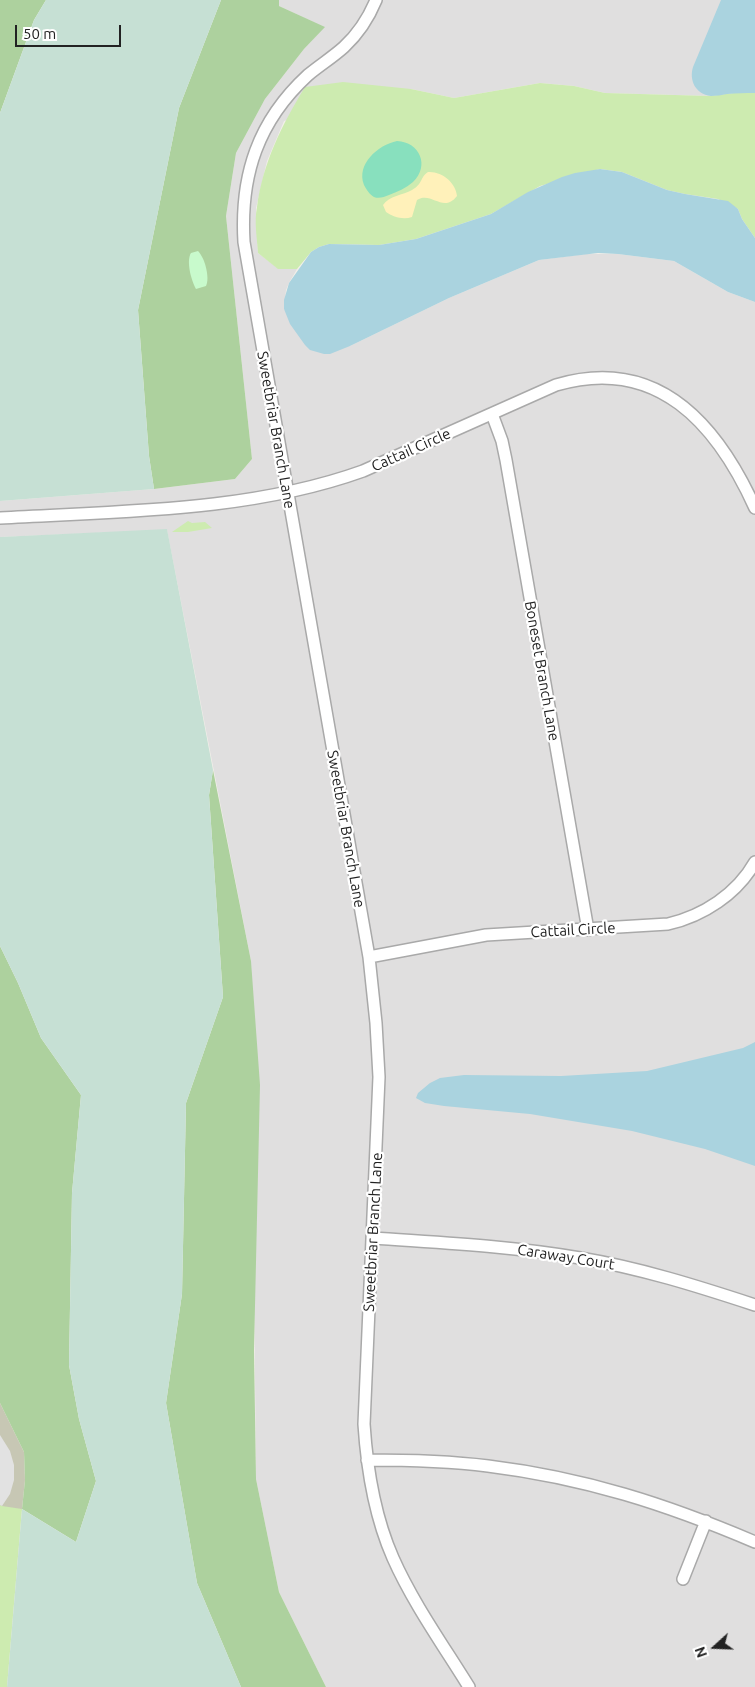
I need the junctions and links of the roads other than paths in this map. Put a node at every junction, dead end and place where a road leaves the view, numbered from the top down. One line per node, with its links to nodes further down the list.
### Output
1 (376, 0): 3 (street, Sweetbriar Branch Lane)
2 (492, 414): 3 (street, Cattail Circle); 4 (street, Cattail Circle); 7 (street, Boneset Branch Lane)
3 (287, 492): 5 (street, Cattail Circle); 8 (street, Sweetbriar Branch Lane)
4 (755, 508)
5 (0, 518)
6 (755, 862): 7 (street, Cattail Circle)
7 (588, 930): 8 (street, Cattail Circle)
8 (369, 957): 9 (street, Sweetbriar Branch Lane)
9 (372, 1238): 10 (street, Caraway Court); 11 (street, Sweetbriar Branch Lane)
10 (755, 1305)
11 (367, 1460): 12 (street); 15 (street, Sweetbriar Branch Lane)
12 (706, 1521): 13 (street); 14 (street)
13 (755, 1542)
14 (682, 1579)
15 (469, 1687)

